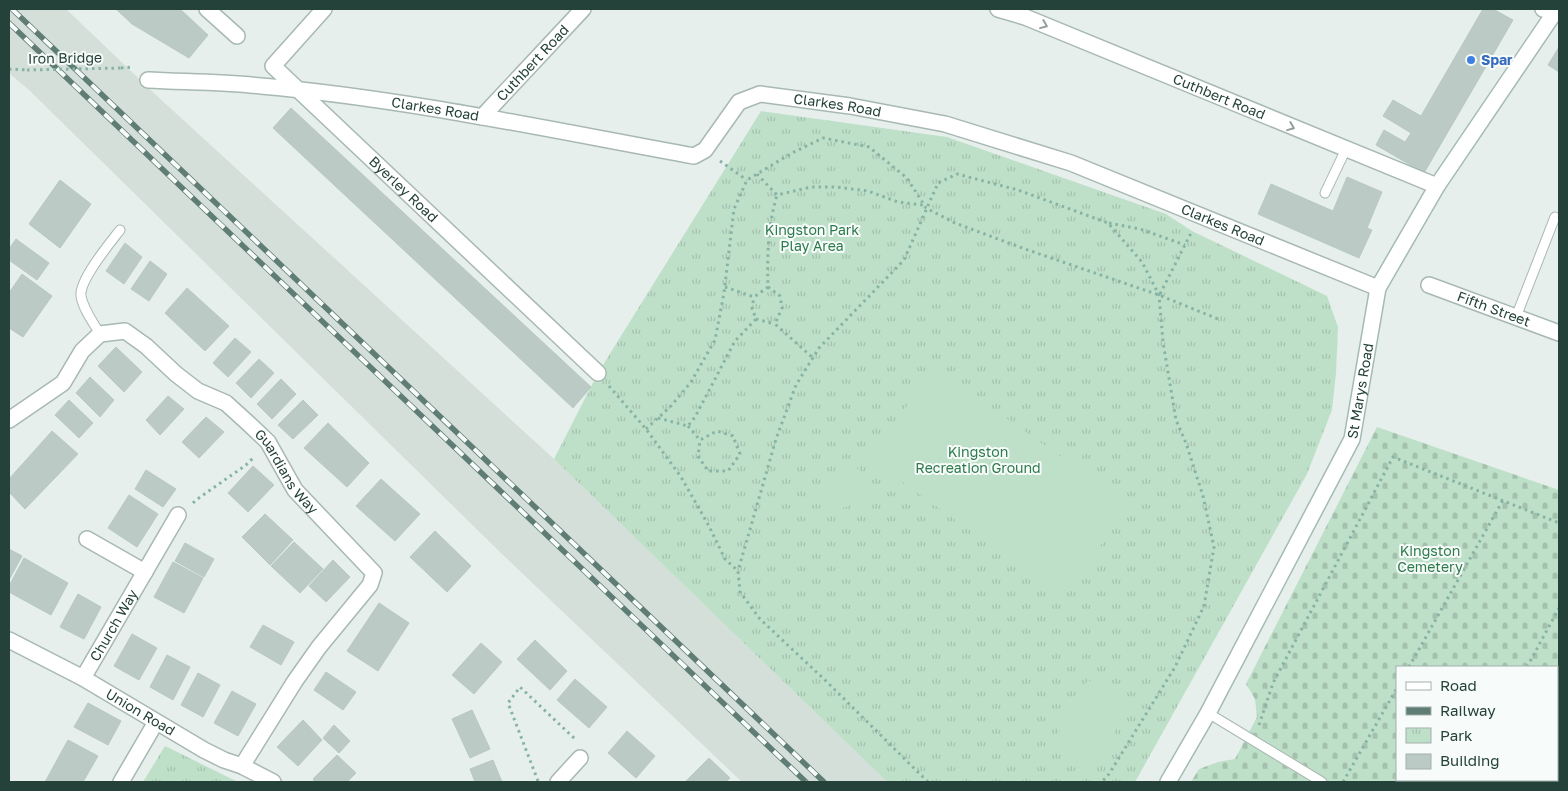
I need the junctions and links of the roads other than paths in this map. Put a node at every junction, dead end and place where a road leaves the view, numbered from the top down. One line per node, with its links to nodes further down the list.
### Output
1 (207, 9): 6 (street)
2 (324, 9): 8 (street, Byerley Road)
3 (583, 9): 9 (street, Cuthbert Road)
4 (998, 9): 10 (street, Cuthbert Road, one-way to 10)
5 (1551, 10): 11 (street, St Marys Road)
6 (237, 36)
7 (148, 80): 8 (street, Clarkes Road)
8 (298, 90): 9 (street, Clarkes Road); 20 (street, Byerley Road)
9 (482, 117): 16 (street, Clarkes Road)
10 (1346, 149): 11 (street, Cuthbert Road); 12 (lane)
11 (1437, 186): 16 (street, St Marys Road)
12 (1325, 194)
13 (1555, 217): 17 (lane)
14 (120, 230): 19 (lane)
15 (1429, 285): 17 (street, Fifth Street)
16 (1378, 288): 27 (street, St Marys Road)
17 (1516, 317): 18 (street, Fifth Street)
18 (1559, 333)
19 (100, 334): 21 (street); 30 (street, Guardians Way)
20 (598, 373)
21 (9, 420)
22 (178, 515): 24 (street, Church Way)
23 (87, 539): 24 (street)
24 (145, 572): 26 (street, Church Way)
25 (9, 640): 26 (street, Union Road)
26 (83, 678): 28 (street, Union Road)
27 (1208, 713): 34 (street, St Marys Road); 35 (lane)
28 (156, 722): 30 (street, Union Road); 31 (street)
29 (580, 758): 33 (street)
30 (242, 766): 32 (street, Union Road)
31 (121, 782)
32 (273, 782)
33 (558, 782)
34 (1168, 782)
35 (1322, 782)

